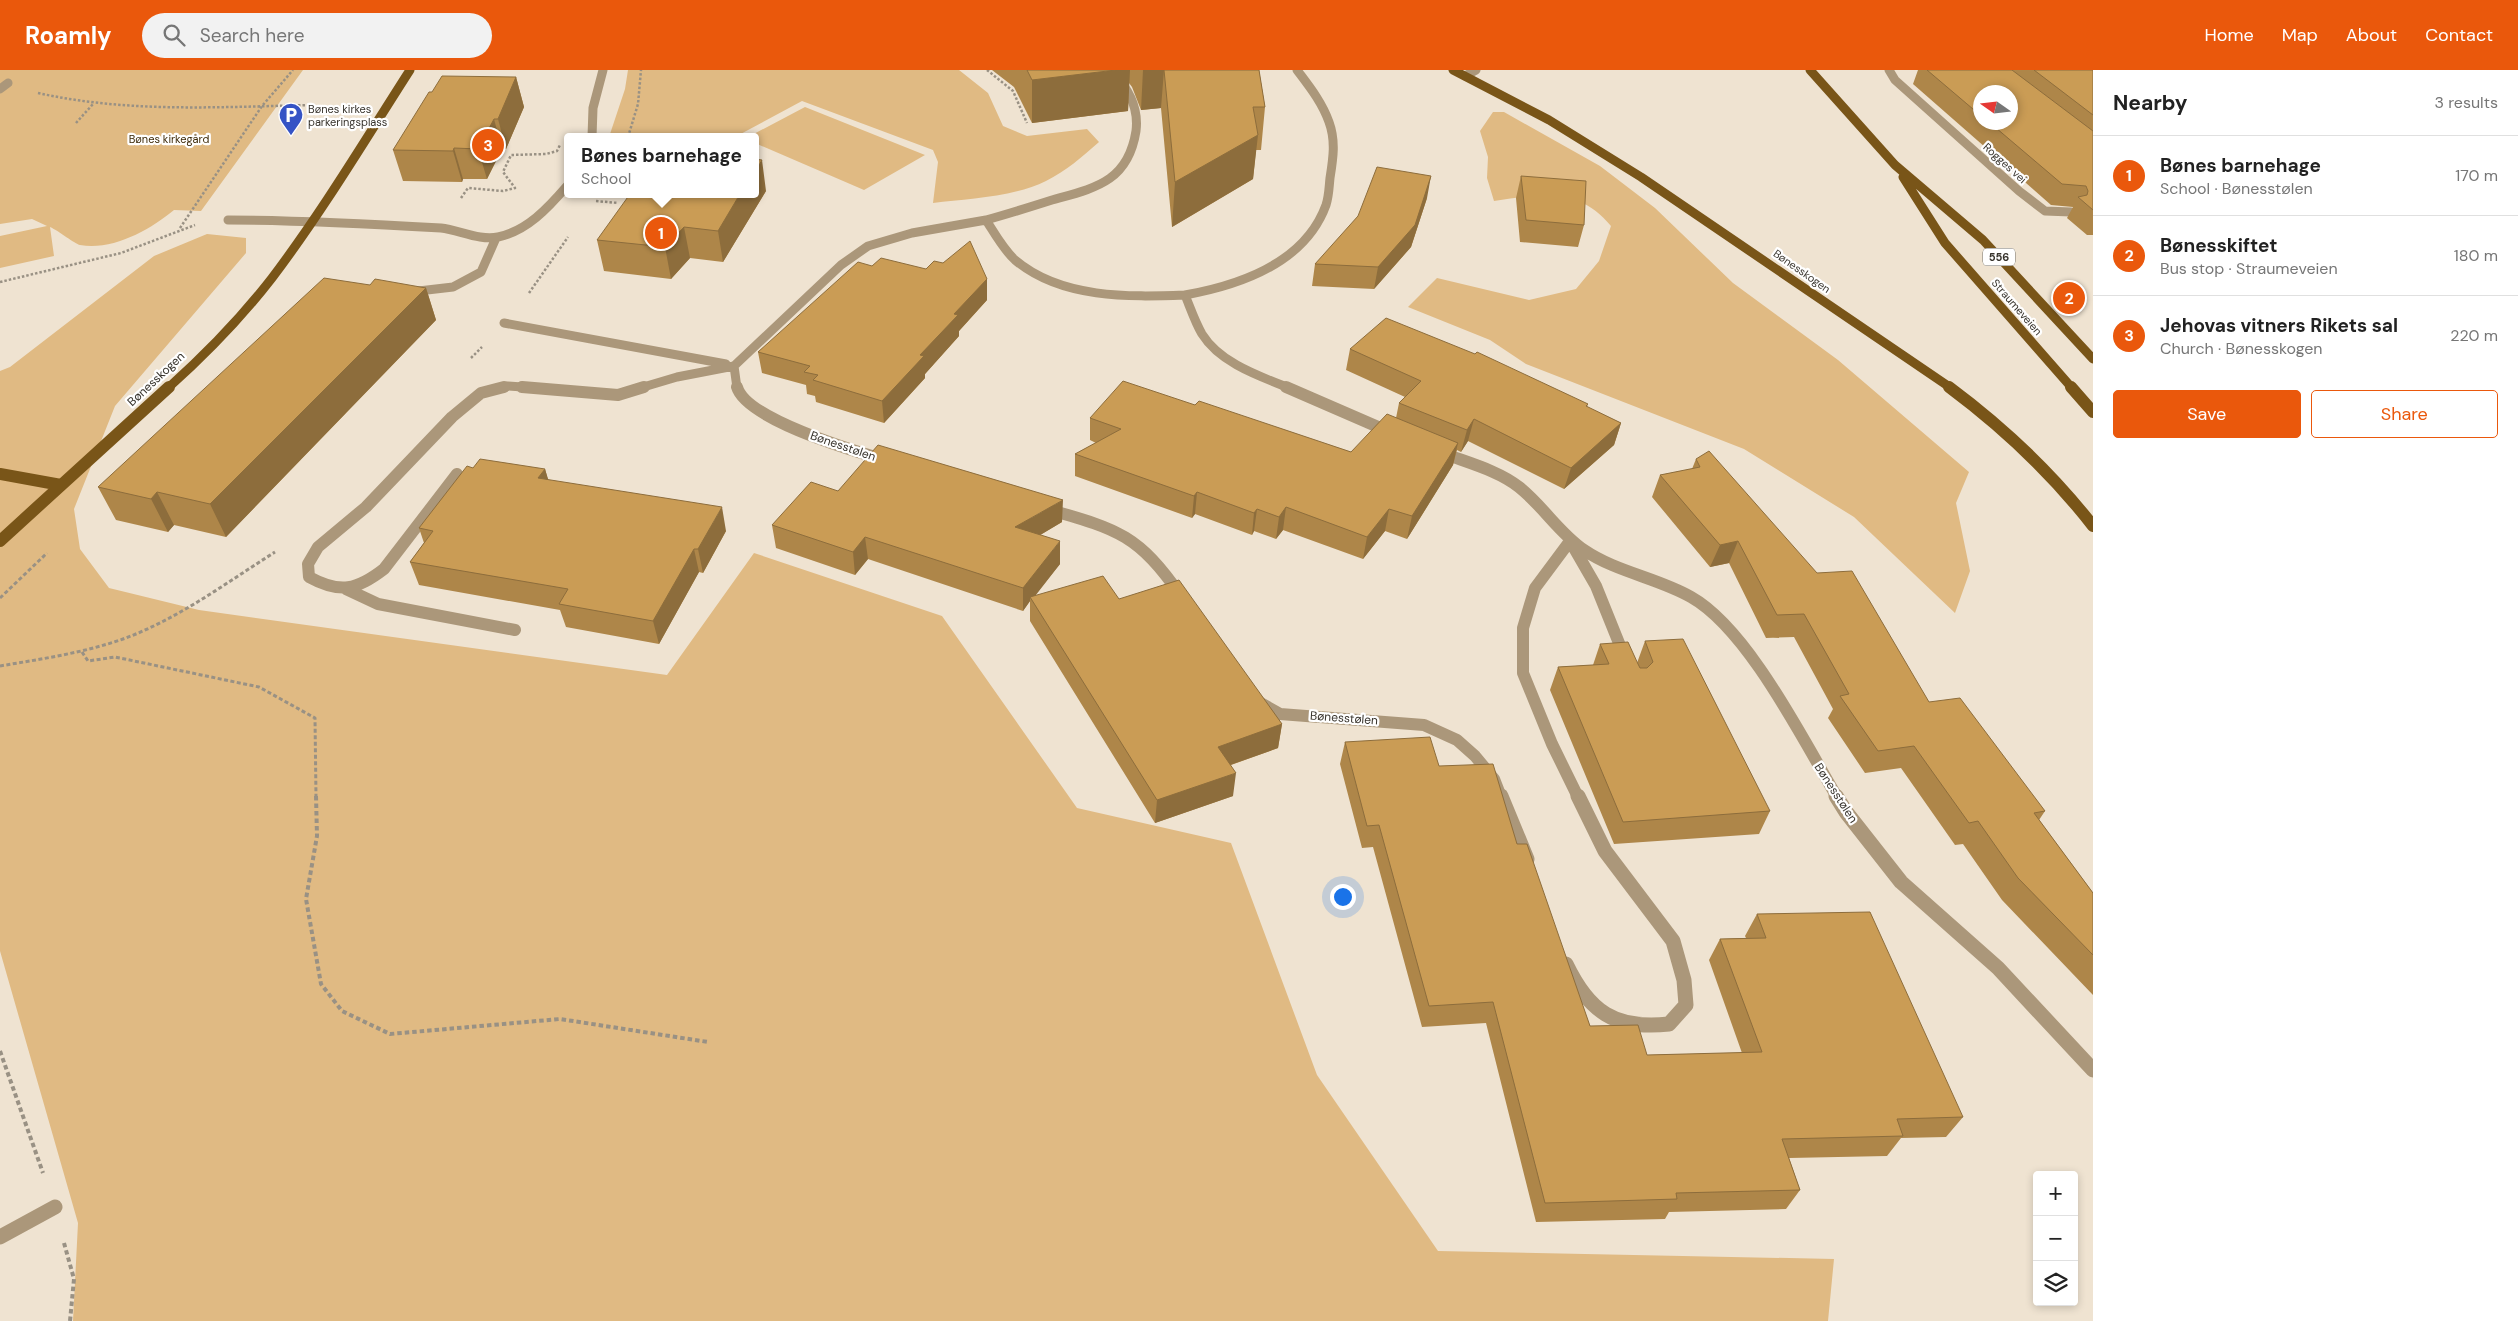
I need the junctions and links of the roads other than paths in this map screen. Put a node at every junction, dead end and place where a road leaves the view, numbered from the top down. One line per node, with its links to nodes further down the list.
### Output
1 (410, 70): 17 (main road, Bønesskogen)
2 (603, 70): 12 (street)
3 (1110, 70): 18 (street)
4 (1297, 70): 21 (street)
5 (1453, 70): 9 (main road, Bønesskogen)
6 (1476, 70): 9 (street)
7 (1810, 70): 13 (main road, Straumeveien / 556)
8 (1889, 70): 15 (street, Rogges vei)
9 (1466, 76): 33 (main road, Bønesskogen)
10 (8, 83): 11 (street)
11 (0, 89)
12 (592, 133)
13 (1895, 165): 23 (main road, Straumeveien / 556); 25 (main road, Straumeveien / 556)
14 (564, 190): 19 (street)
15 (2071, 212)
16 (228, 220): 17 (street)
17 (313, 220): 19 (street); 31 (main road, Bønesskogen)
18 (986, 220): 21 (street); 24 (street)
19 (496, 238): 20 (street)
20 (395, 290)
21 (1185, 295): 26 (street)
22 (504, 323): 24 (street)
23 (2093, 359)
24 (734, 366): 28 (street, Bønesstølen); 37 (street)
25 (2093, 412)
26 (1408, 440)
27 (1426, 447): 35 (street, Bønesstølen)
28 (900, 464)
29 (0, 474): 31 (main road)
30 (458, 474): 37 (street)
31 (61, 485): 34 (main road, Bønesskogen)
32 (1038, 506): 38 (street)
33 (2093, 526)
34 (6, 530): 36 (main road, Bønesskogen)
35 (1570, 541): 40 (street); 43 (street); 44 (street, Bønesstølen)
36 (0, 542)
37 (346, 589): 39 (street)
38 (1186, 604)
39 (515, 630)
40 (1628, 667)
41 (1248, 688): 42 (street, Bønesstølen)
42 (1533, 876)
43 (1561, 948)
44 (2093, 1070)
45 (55, 1207): 46 (street)
46 (0, 1237)

